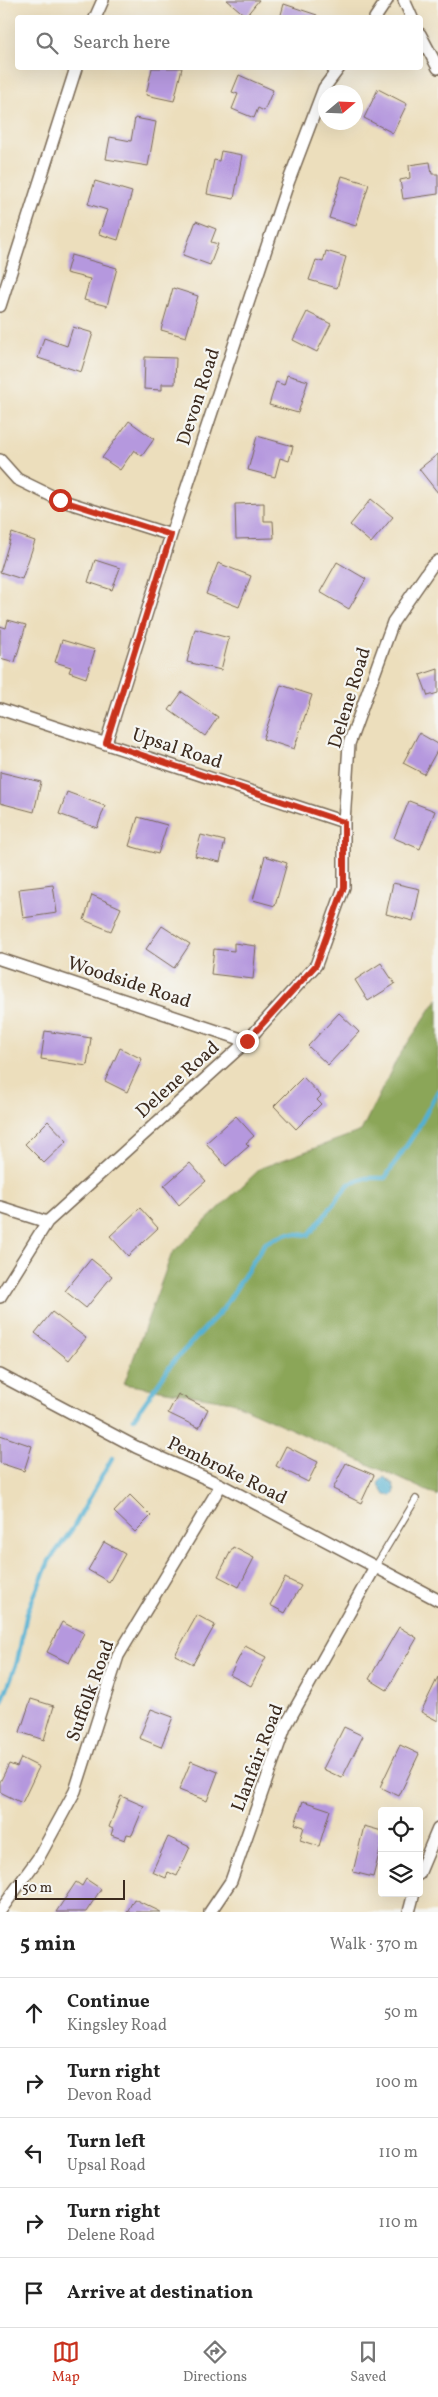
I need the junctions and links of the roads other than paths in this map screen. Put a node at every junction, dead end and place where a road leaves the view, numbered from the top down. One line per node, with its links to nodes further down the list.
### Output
1 (103, 0): 4 (street)
2 (387, 0): 5 (street)
3 (404, 0): 6 (street)
4 (96, 15)
5 (376, 15)
6 (411, 15)
7 (423, 40): 8 (street)
8 (438, 68)
9 (75, 70): 11 (street)
10 (338, 70): 13 (street, Devon Road)
11 (0, 306)
12 (0, 460): 13 (street)
13 (171, 535): 16 (street, Devon Road)
14 (438, 561): 17 (street, Delene Road)
15 (0, 709): 16 (street, Upsal Road)
16 (106, 743): 17 (street, Upsal Road)
17 (344, 822): 19 (street, Delene Road)
18 (0, 959): 19 (street, Woodside Road)
19 (247, 1041): 21 (street, Delene Road)
20 (0, 1207): 21 (street)
21 (47, 1222): 22 (street, Delene Road)
22 (0, 1297)
23 (0, 1375): 24 (street, Pembroke Road)
24 (221, 1485): 26 (street, Pembroke Road); 31 (street, Suffolk Road)
25 (416, 1499): 26 (lane)
26 (375, 1567): 27 (street, Pembroke Road); 32 (street, Llanfair Road)
27 (438, 1600)
28 (438, 1829): 29 (street)
29 (423, 1865)
30 (413, 1897): 33 (street)
31 (0, 1912)
32 (210, 1912)
33 (409, 1912)

